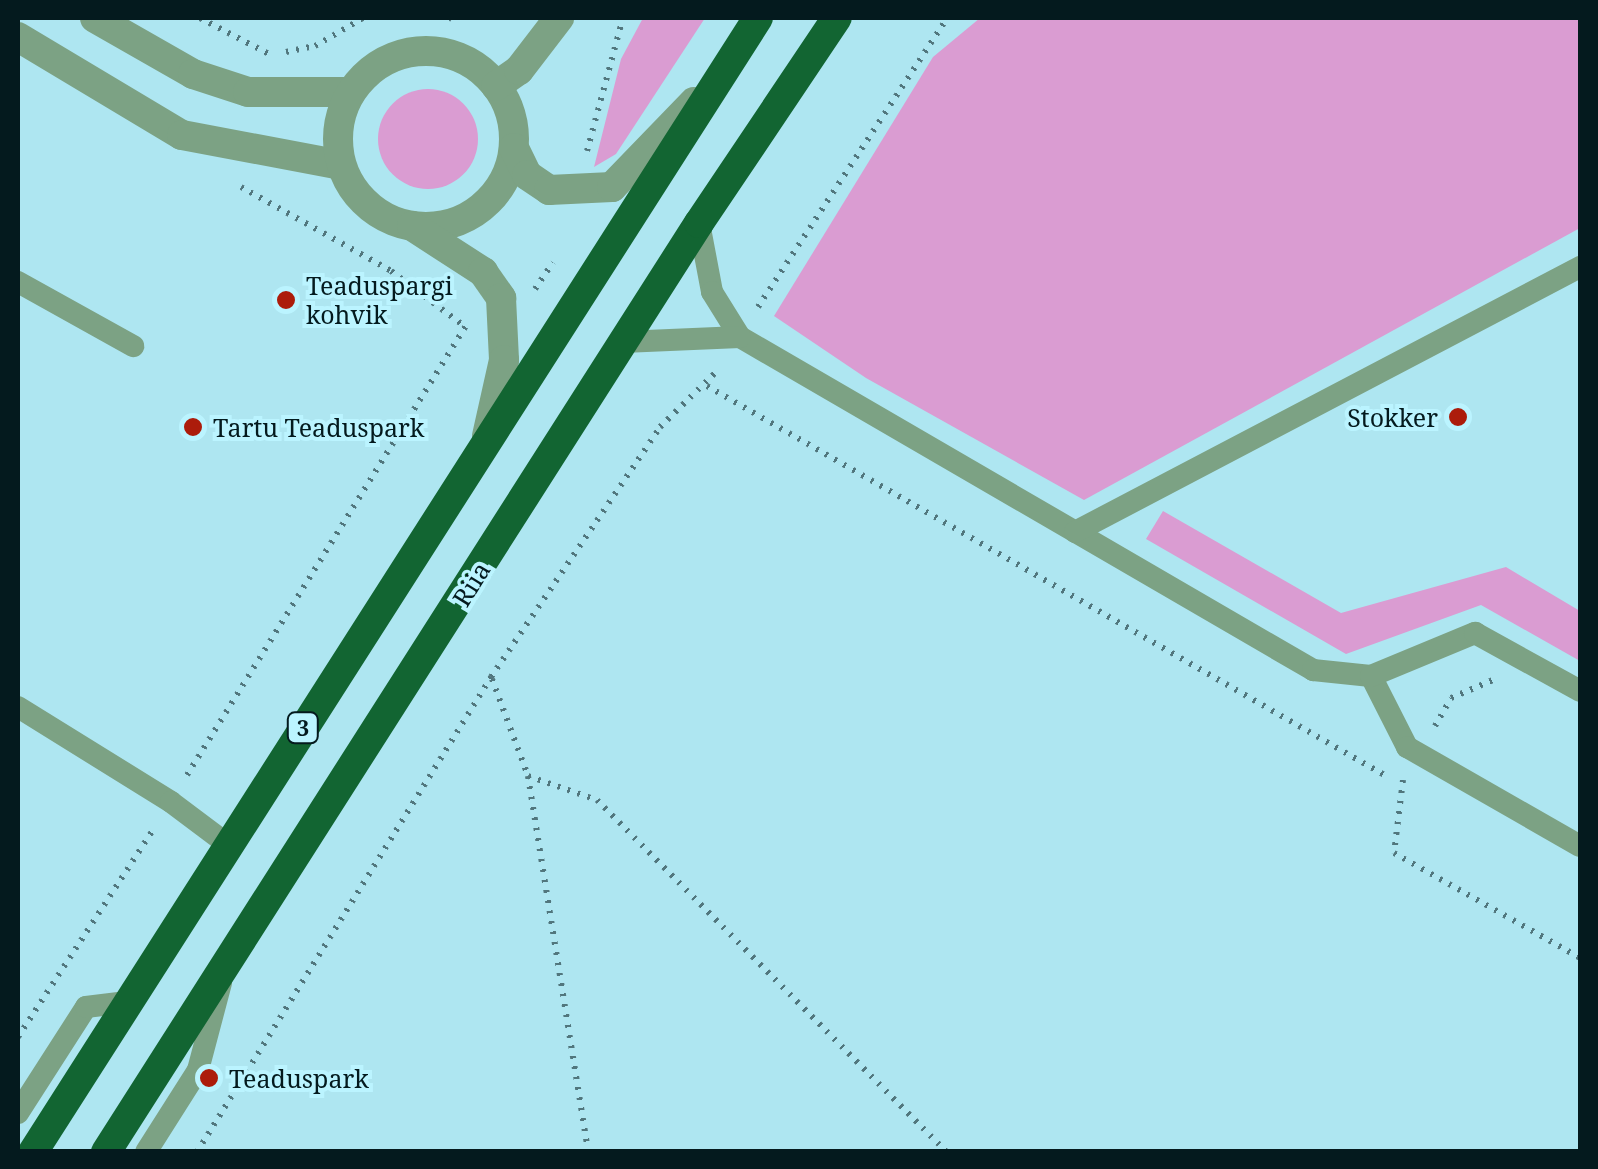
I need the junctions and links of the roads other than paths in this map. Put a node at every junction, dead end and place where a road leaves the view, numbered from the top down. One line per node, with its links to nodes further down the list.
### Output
1 (95, 18): 8 (street)
2 (560, 18): 7 (street)
3 (758, 18): 6 (highway, 3)
4 (838, 18): 11 (highway, Riia)
5 (18, 37): 10 (street)
6 (724, 71): 9 (street); 18 (highway, 3)
7 (496, 86): 8 (street); 9 (street)
8 (352, 92): 10 (street)
9 (514, 148): 12 (street)
10 (341, 164): 12 (street)
11 (699, 223): 15 (lane); 16 (highway, Riia)
12 (412, 226): 18 (street)
13 (1580, 267): 19 (lane)
14 (18, 282): 17 (lane)
15 (740, 336): 16 (lane); 19 (lane)
16 (623, 342): 25 (highway, Riia)
17 (133, 346)
18 (481, 455): 23 (highway, 3)
19 (1075, 532): 20 (lane)
20 (1371, 676): 21 (lane); 24 (lane)
21 (1580, 691)
22 (18, 707): 23 (lane)
23 (226, 844): 26 (highway, 3)
24 (1580, 846)
25 (226, 963): 29 (highway, Riia); 30 (lane)
26 (127, 1002): 27 (lane); 28 (highway, 3)
27 (18, 1113)
28 (33, 1152)
29 (106, 1152)
30 (146, 1152)

